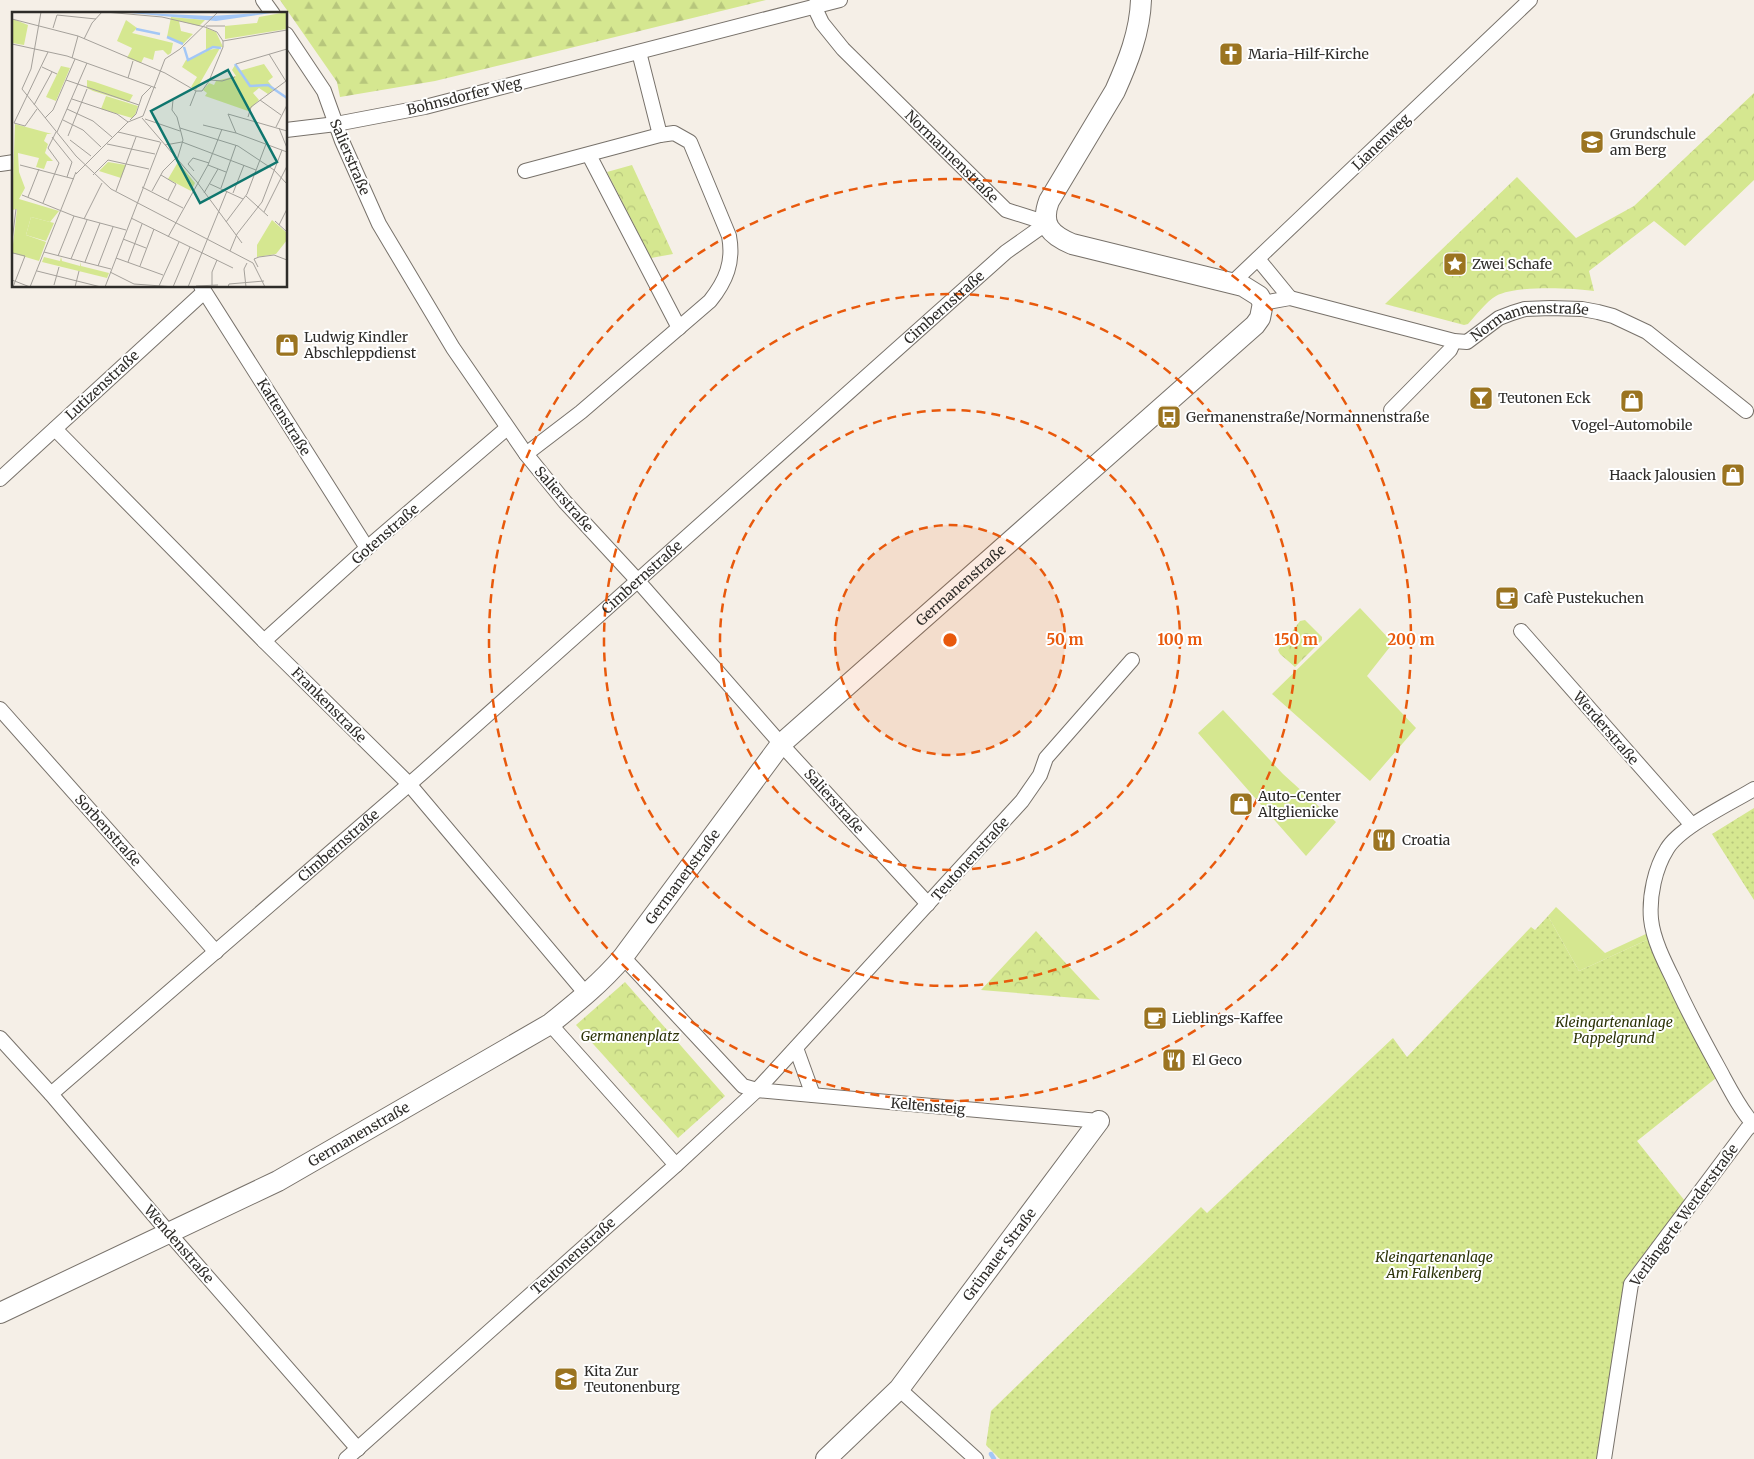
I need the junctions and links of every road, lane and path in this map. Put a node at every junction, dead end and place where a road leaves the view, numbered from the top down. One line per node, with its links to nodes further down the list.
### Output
1 (263, 0): 6 (street)
2 (840, 0): 5 (street, Bohnsdorfer Weg)
3 (1141, 0): 14 (street)
4 (1530, 0): 15 (street, Lianenweg)
5 (814, 6): 8 (street, Bohnsdorfer Weg); 14 (street, Normannenstraße)
6 (271, 12)
7 (288, 37): 9 (street, Salierstraße)
8 (639, 52): 9 (street, Bohnsdorfer Weg); 11 (street)
9 (336, 124): 10 (street, Bohnsdorfer Weg); 24 (street, Salierstraße)
10 (288, 130)
11 (660, 135): 12 (street); 20 (street)
12 (589, 155): 13 (street); 20 (street)
13 (525, 171)
14 (1046, 223): 16 (street, Normannenstraße); 29 (street, Cimbernstraße)
15 (1258, 259): 16 (street, Lianenweg); 18 (street)
16 (1232, 283): 19 (street, Normannenstraße)
17 (203, 289): 25 (street, Lutizenstraße); 28 (street, Kattenstraße)
18 (1290, 298): 19 (street, Normannenstraße); 21 (street, Normannenstraße)
19 (1263, 303): 34 (street, Germanenstraße)
20 (679, 328): 26 (street)
21 (1454, 341): 22 (street); 23 (street, Normannenstraße)
22 (1391, 410)
23 (1746, 411)
24 (507, 428): 26 (street, Salierstraße); 28 (street, Gotenstraße)
25 (55, 429): 27 (street, Lutizenstraße); 31 (street, Frankenstraße)
26 (526, 454): 29 (street, Salierstraße)
27 (0, 479)
28 (367, 548): 31 (street, Gotenstraße)
29 (638, 581): 34 (street, Salierstraße); 35 (street, Cimbernstraße)
30 (1521, 631): 37 (street, Werderstraße)
31 (264, 641): 35 (street, Frankenstraße)
32 (1132, 660): 38 (street, Teutonenstraße)
33 (0, 709): 39 (street, Sorbenstraße)
34 (781, 744): 38 (street, Salierstraße); 40 (street, Germanenstraße)
35 (409, 784): 39 (street, Cimbernstraße); 41 (street, Frankenstraße)
36 (1754, 789): 37 (street, Verlängerte Werderstraße)
37 (1692, 825): 49 (street, Verlängerte Werderstraße)
38 (928, 904): 44 (street, Teutonenstraße)
39 (216, 952): 46 (street, Cimbernstraße)
40 (623, 957): 41 (street, Germanenstraße); 45 (street)
41 (587, 995): 42 (street, Germanenstraße)
42 (550, 1024): 50 (street); 51 (street, Germanenstraße)
43 (0, 1038): 46 (street, Wendenstraße)
44 (796, 1048): 45 (street, Teutonenstraße); 47 (street)
45 (757, 1090): 47 (street, Keltensteig); 50 (street, Teutonenstraße)
46 (51, 1094): 51 (street, Wendenstraße)
47 (813, 1095): 48 (street, Keltensteig)
48 (1099, 1121): 53 (street, Grünauer Straße)
49 (1753, 1124): 58 (street, Verlängerte Werderstraße)
50 (676, 1165): 54 (street, Teutonenstraße)
51 (169, 1233): 52 (street, Germanenstraße); 54 (street, Wendenstraße)
52 (0, 1313)
53 (899, 1389): 56 (street, Grünauer Straße); 57 (street)
54 (358, 1449): 55 (street, Teutonenstraße)
55 (346, 1459)
56 (826, 1459)
57 (976, 1459)
58 (1604, 1459)

